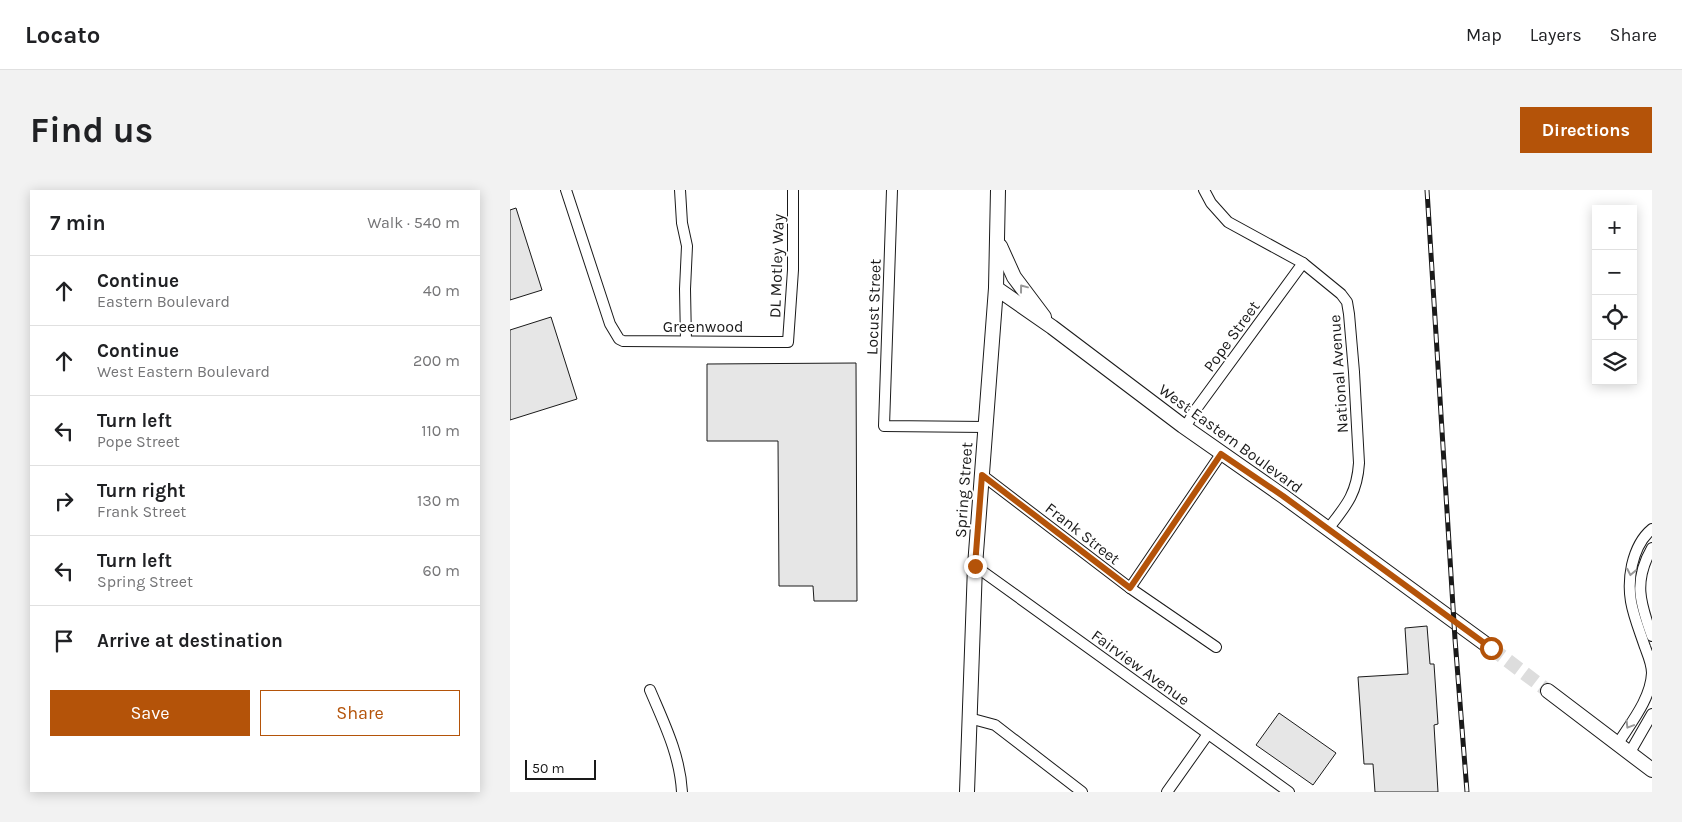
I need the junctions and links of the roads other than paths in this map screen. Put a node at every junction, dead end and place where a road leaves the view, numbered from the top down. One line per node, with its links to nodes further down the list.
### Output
1 (566, 190): 11 (street, Greenwood)
2 (680, 190): 11 (street)
3 (793, 190): 12 (street, DL Motley Way)
4 (892, 190): 14 (street, Locust Street)
5 (998, 190): 7 (main road, Spring Street)
6 (1204, 190): 8 (street, National Avenue)
7 (998, 239): 9 (main road, Spring Street); 10 (main road, one-way to 7)
8 (1303, 263): 13 (street, Pope Street); 17 (street, National Avenue)
9 (996, 288): 10 (main road, West Eastern Boulevard); 14 (main road, Spring Street)
10 (1052, 327): 13 (main road, West Eastern Boulevard)
11 (686, 341): 12 (street, Greenwood)
12 (788, 342)
13 (1183, 426): 15 (main road, West Eastern Boulevard)
14 (986, 427): 16 (main road, Spring Street)
15 (1221, 454): 17 (main road, West Eastern Boulevard); 21 (street)
16 (982, 475): 20 (main road, Spring Street); 21 (street, Frank Street)
17 (1328, 529): 24 (main road, West Eastern Boulevard)
18 (1652, 530): 30 (street, one-way to 30)
19 (1652, 548): 22 (street)
20 (975, 566): 28 (main road, Spring Street); 29 (street, Fairview Avenue)
21 (1130, 588): 23 (street, Frank Street)
22 (1652, 636)
23 (1216, 647)
24 (1491, 648)
25 (650, 690): 32 (street)
26 (1548, 691): 30 (main road)
27 (1652, 714): 30 (street)
28 (969, 718): 33 (main road, Spring Street); 34 (street)
29 (1208, 734): 35 (street); 36 (street, Fairview Avenue)
30 (1623, 749): 31 (main road)
31 (1652, 770)
32 (682, 792)
33 (966, 792)
34 (1082, 792)
35 (1167, 792)
36 (1289, 792)

